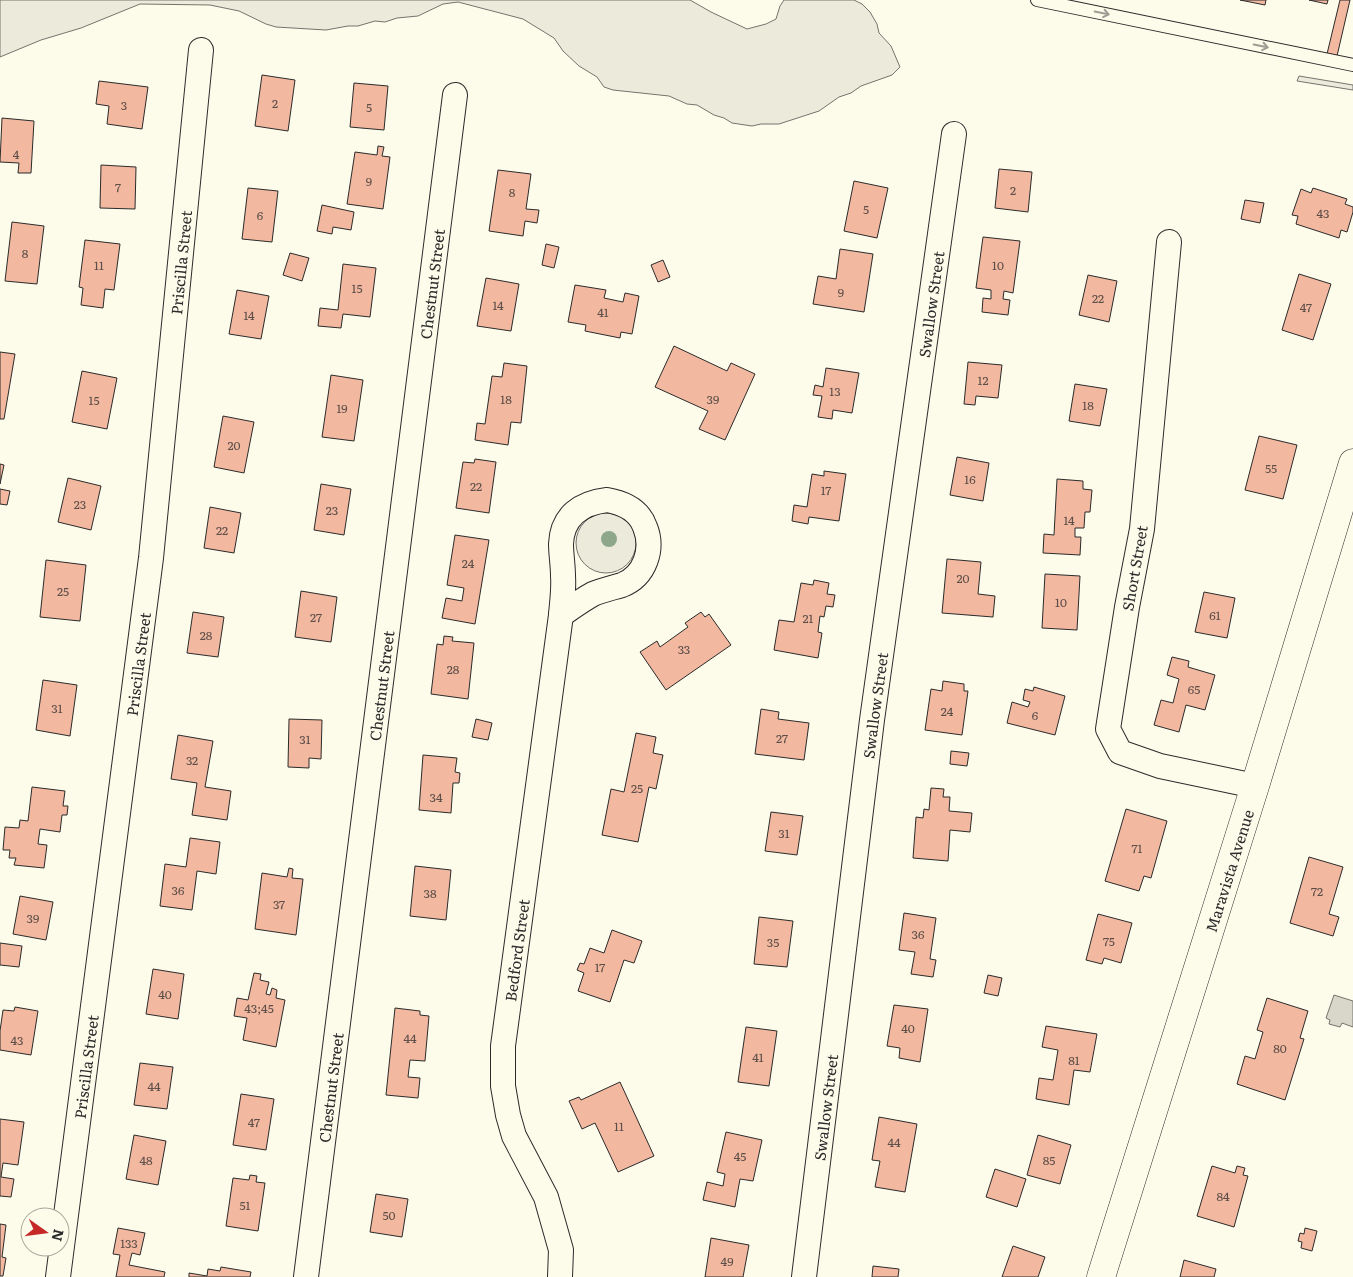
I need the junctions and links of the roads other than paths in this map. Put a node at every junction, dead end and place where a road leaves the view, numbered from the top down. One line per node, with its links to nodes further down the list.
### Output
1 (1037, 0): 3 (lane, one-way to 3)
2 (201, 50): 10 (street, Priscilla Street)
3 (1353, 65)
4 (455, 95): 11 (street, Chestnut Street)
5 (954, 134): 13 (street, Swallow Street)
6 (1169, 242): 9 (street, Short Street)
7 (1353, 463): 9 (main road, Maravista Avenue)
8 (560, 615): 8 (street, Bedford Street); 12 (street, Bedford Street)
9 (1255, 786): 14 (main road, Maravista Avenue)
10 (58, 1277)
11 (306, 1277)
12 (560, 1277)
13 (804, 1277)
14 (1101, 1277)

